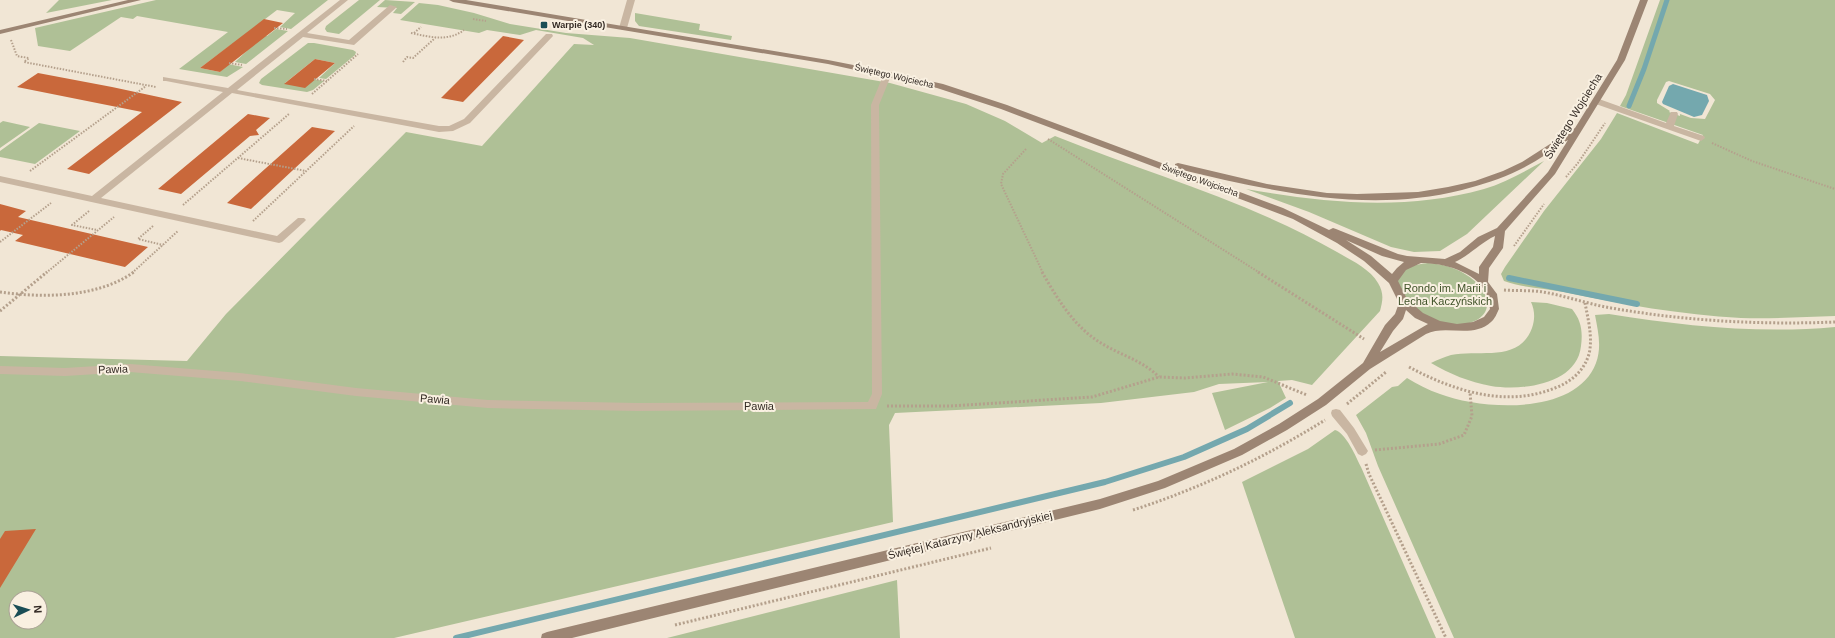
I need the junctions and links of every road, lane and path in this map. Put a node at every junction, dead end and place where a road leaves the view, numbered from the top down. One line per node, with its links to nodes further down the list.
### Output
1 (137, 0): 14 (street)
2 (344, 0): 15 (street)
3 (453, 0): 11 (street, Świętego Wojciecha)
4 (631, 0): 11 (street)
5 (1644, 0): 31 (street, Świętego Wojciecha)
6 (393, 8): 15 (street)
7 (473, 19): 8 (path)
8 (486, 21)
9 (421, 27): 18 (path)
10 (274, 28): 12 (path)
11 (623, 28): 23 (street, Świętego Wojciecha)
12 (292, 30)
13 (464, 30): 18 (path)
14 (0, 32)
15 (301, 34): 29 (street)
16 (10, 36): 27 (path)
17 (548, 36): 29 (street)
18 (435, 37): 20 (path)
19 (362, 50): 26 (path)
20 (403, 62)
21 (229, 63): 22 (path)
22 (242, 70)
23 (888, 74): 42 (street, Świętego Wojciecha); 86 (street)
24 (166, 79): 29 (street)
25 (314, 79): 26 (path)
26 (327, 81): 30 (path)
27 (146, 86): 28 (path); 44 (path)
28 (160, 88)
29 (231, 90): 51 (street)
30 (310, 96)
31 (1596, 101): 36 (street); 37 (street, Świętego Wojciecha)
32 (282, 112): 41 (path)
33 (1674, 114): 36 (street)
34 (1605, 123): 48 (path)
35 (348, 124): 45 (path)
36 (1669, 127): 39 (street)
37 (1579, 129): 42 (street); 61 (street, Świętego Wojciecha)
38 (1046, 137): 78 (path)
39 (1701, 138): 49 (path)
40 (1026, 149): 83 (path)
41 (238, 158): 45 (path); 53 (path)
42 (1143, 158): 59 (street, Świętego Wojciecha)
43 (23, 170): 44 (path)
44 (30, 171): 46 (path)
45 (307, 171): 56 (path)
46 (37, 173)
47 (0, 179): 51 (street)
48 (1563, 181)
49 (1835, 189)
50 (1549, 198): 65 (path)
51 (94, 200): 57 (street)
52 (51, 203): 63 (path)
53 (190, 207)
54 (89, 211): 60 (path)
55 (114, 217): 60 (path)
56 (247, 219)
57 (301, 220)
58 (154, 226): 64 (path)
59 (1315, 226): 66 (street, Świętego Wojciecha); 68 (street, Świętego Wojciecha)
60 (98, 230): 71 (path)
61 (1500, 230): 67 (street, Świętego Wojciecha); 69 (street)
62 (178, 232): 64 (path)
63 (0, 242)
64 (163, 245): 71 (path)
65 (1510, 252)
66 (1417, 261): 67 (street); 68 (street)
67 (1446, 262): 69 (street)
68 (1393, 281): 73 (street)
69 (1483, 282): 77 (street)
70 (0, 292): 71 (path)
71 (21, 294): 75 (path)
72 (1506, 296): 74 (path)
73 (1404, 303): 77 (street); 79 (street, Świętej Katarzyny Aleksandryjskiej)
74 (1585, 303): 76 (path); 84 (path)
75 (0, 311)
76 (1835, 322)
77 (1441, 326): 79 (street, Świętej Katarzyny Aleksandryjskiej)
78 (1364, 339)
79 (1366, 366): 85 (street, Świętej Katarzyny Aleksandryjskiej)
80 (1408, 367): 84 (path)
81 (0, 370): 86 (street, Pawia)
82 (1388, 371): 87 (path)
83 (1159, 377): 85 (path); 86 (path)
84 (1470, 392): 88 (path)
85 (1322, 402): 89 (street, Świętej Katarzyny Aleksandryjskiej)
86 (872, 406)
87 (1336, 413): 88 (street)
88 (1362, 451): 90 (path)
89 (547, 638)
90 (1446, 638)

